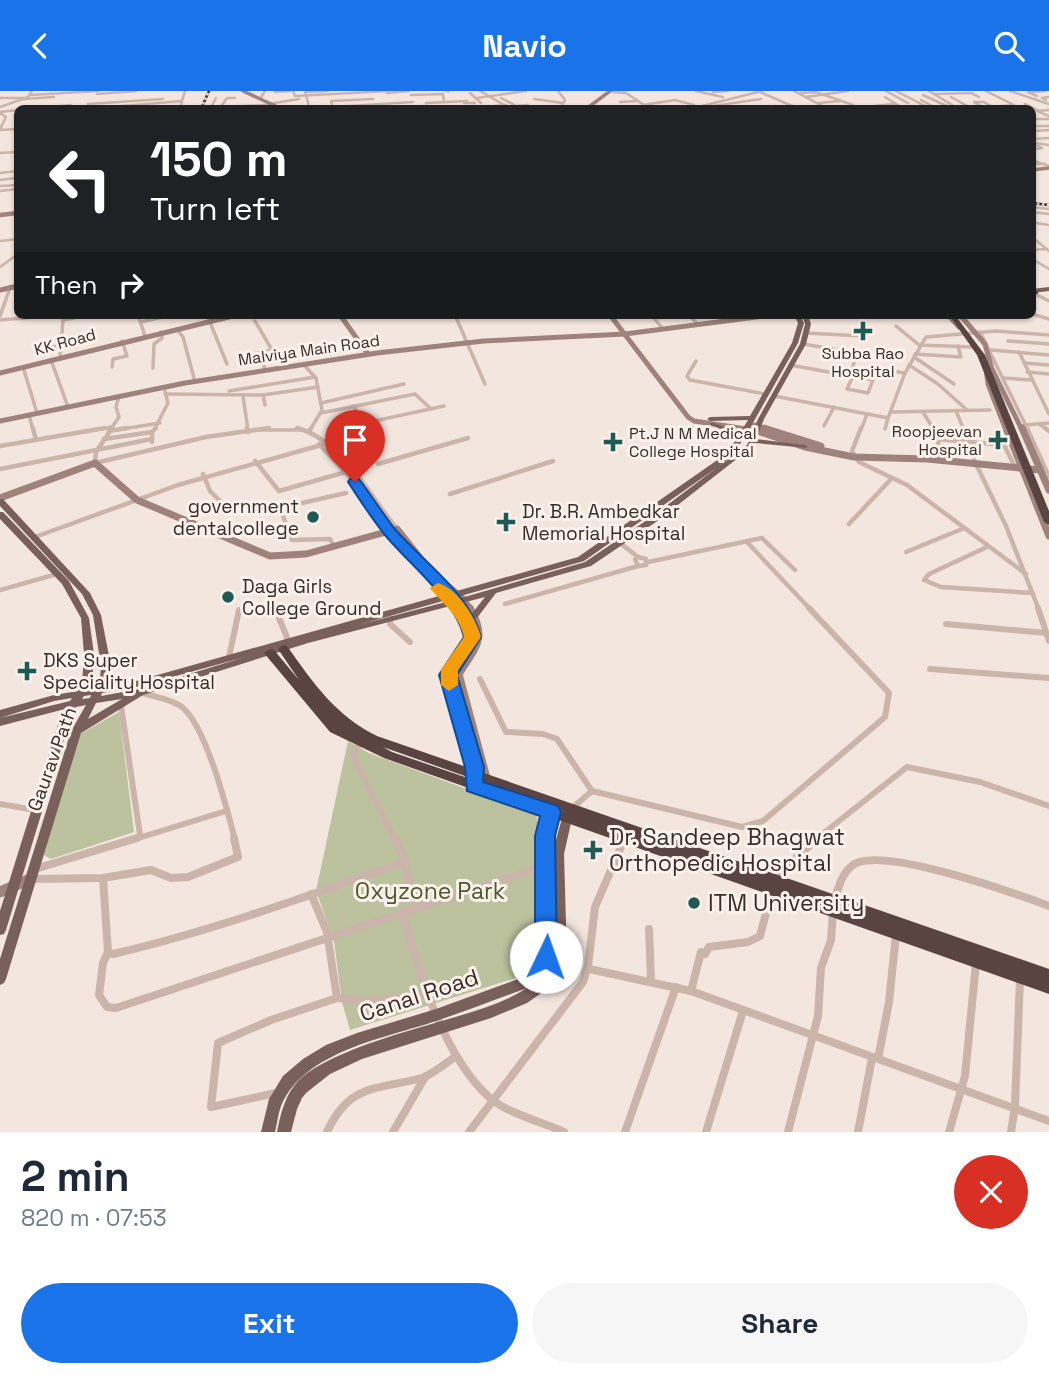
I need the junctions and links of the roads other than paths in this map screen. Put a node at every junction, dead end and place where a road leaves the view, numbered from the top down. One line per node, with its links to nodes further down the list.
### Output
1 (32, 91): 51 (street)
2 (134, 91): 32 (street); 84 (street)
3 (185, 91): 85 (street)
4 (241, 91): 73 (street); 111 (street)
5 (265, 91): 73 (street)
6 (275, 91): 33 (street); 58 (street)
7 (291, 91): 33 (street); 59 (street)
8 (328, 91): 34 (street)
9 (388, 91): 36 (street)
10 (409, 91): 46 (street); 54 (street)
11 (433, 91): 47 (street)
12 (482, 91): 62 (street); 88 (street)
13 (520, 91): 14 (street); 48 (street)
14 (526, 91)
15 (558, 91): 102 (street)
16 (612, 91): 43 (street); 137 (street)
17 (635, 91): 43 (street)
18 (696, 91): 37 (street)
19 (728, 91): 38 (street)
20 (760, 91): 55 (street); 70 (street)
21 (770, 91): 55 (street)
22 (848, 91): 49 (street)
23 (886, 91): 107 (street)
24 (896, 91): 150 (street)
25 (929, 91): 50 (street)
26 (976, 91): 44 (street)
27 (986, 91): 77 (street)
28 (1010, 91): 78 (street)
29 (1045, 91): 57 (street)
30 (83, 92): 31 (street); 52 (street)
31 (98, 92): 32 (street)
32 (117, 92): 93 (street)
33 (282, 92)
34 (318, 92): 45 (street); 59 (street)
35 (365, 92): 36 (street); 53 (street)
36 (376, 92)
37 (704, 92): 38 (street); 70 (street)
38 (712, 92)
39 (797, 92): 49 (street); 63 (street)
40 (955, 92): 44 (street); 50 (street)
41 (149, 93): 81 (street)
42 (165, 93): 109 (street)
43 (625, 93): 89 (street)
44 (971, 93): 66 (street)
45 (344, 94): 53 (street); 59 (street)
46 (370, 94): 53 (street); 74 (street)
47 (422, 94): 54 (street); 61 (street); 131 (street)
48 (511, 94): 62 (street); 69 (street)
49 (824, 94): 63 (street); 91 (street)
50 (936, 94): 153 (street)
51 (30, 95): 52 (street); 67 (street)
52 (64, 95): 67 (street); 118 (street)
53 (354, 95): 74 (street); 127 (street)
54 (411, 95): 86 (street)
55 (769, 95): 71 (street); 146 (street)
56 (923, 95): 152 (street)
57 (1036, 95): 78 (street)
58 (280, 96)
59 (306, 96): 126 (street)
60 (233, 97): 94 (street); 110 (street)
61 (445, 97): 95 (street)
62 (491, 97): 75 (street); 88 (street)
63 (806, 97): 105 (street)
64 (885, 97): 115 (street)
65 (951, 97): 154 (street)
66 (979, 97)
67 (25, 98): 79 (street); 98 (street)
68 (216, 98): 121 (street)
69 (502, 98): 75 (street); 135 (street)
70 (726, 98): 114 (street)
71 (756, 98)
72 (964, 98): 97 (street)
73 (260, 99): 111 (street)
74 (373, 99): 128 (street)
75 (496, 99): 88 (street); 113 (street)
76 (534, 99): 101 (street)
77 (999, 99): 157 (street); 158 (street)
78 (1049, 99)
79 (0, 100): 98 (street)
80 (47, 100): 117 (street)
81 (146, 100): 84 (street); 109 (street)
82 (762, 100): 90 (street)
83 (921, 100): 151 (street)
84 (129, 101): 93 (street)
85 (182, 101): 109 (street); 120 (street)
86 (413, 101): 129 (street); 130 (street)
87 (467, 101): 95 (street)
88 (479, 101): 133 (street)
89 (637, 101): 96 (street); 138 (street)
90 (751, 101): 143 (street); 144 (street)
91 (843, 101): 105 (street); 106 (street)
92 (858, 101): 106 (street)
93 (111, 102): 119 (street)
94 (245, 102): 110 (street); 122 (street)
95 (444, 102): 100 (street)
96 (620, 102)
97 (974, 102): 155 (street); 156 (street)
98 (15, 103): 99 (street); 116 (street); 161 (street)
99 (29, 103)
100 (437, 103): 131 (street)
101 (553, 103): 102 (street); 136 (street)
102 (563, 103)
103 (685, 103): 139 (street); 140 (street)
104 (770, 103): 145 (street)
105 (818, 103): 147 (street)
106 (848, 103): 148 (street)
107 (908, 103)
108 (1036, 103): 162 (street)
109 (163, 104)
110 (225, 104)
111 (269, 104): 123 (street); 124 (street); 125 (street)
112 (457, 104): 132 (street)
113 (504, 104): 134 (street)
114 (704, 104): 141 (street); 142 (street)
115 (894, 104): 149 (street)
116 (20, 105)
117 (46, 105)
118 (62, 105)
119 (97, 105)
120 (181, 105)
121 (212, 105)
122 (249, 105)
123 (263, 105)
124 (275, 105)
125 (275, 105)
126 (284, 105)
127 (333, 105)
128 (375, 105)
129 (383, 105)
130 (415, 105)
131 (427, 105)
132 (467, 105)
133 (477, 105)
134 (490, 105)
135 (515, 105)
136 (548, 105)
137 (593, 105)
138 (643, 105)
139 (666, 105)
140 (693, 105)
141 (700, 105)
142 (708, 105)
143 (721, 105)
144 (757, 105)
145 (774, 105)
146 (790, 105)
147 (821, 105)
148 (853, 105)
149 (875, 105)
150 (923, 105)
151 (930, 105)
152 (948, 105)
153 (952, 105)
154 (965, 105)
155 (979, 105)
156 (989, 105)
157 (1003, 105)
158 (1014, 105)
159 (1036, 110): 160 (street)
160 (1039, 111): 162 (street); 162 (street)
161 (0, 112): 165 (street)
162 (1048, 114): 163 (street)
163 (1038, 119): 164 (street)
164 (1048, 128)
165 (0, 129)
166 (1041, 134): 167 (street)
167 (1049, 138)
168 (1036, 152): 169 (street)
169 (1039, 160): 170 (street); 171 (street)
170 (1036, 161)
171 (1048, 166)
172 (1036, 261): 173 (street)
173 (1042, 264): 174 (street); 175 (street)
174 (1036, 265)
175 (1049, 268)
176 (14, 287): 177 (street)
177 (10, 288): 178 (street); 179 (street)
178 (0, 290)
179 (0, 318)
180 (68, 319): 219 (street)
181 (140, 319): 200 (street)
182 (156, 319): 200 (street)
183 (206, 319): 203 (street, KK Road)
184 (209, 319): 230 (street)
185 (343, 319): 224 (street)
186 (456, 319): 215 (street)
187 (616, 319): 205 (street)
188 (655, 319): 202 (street)
189 (693, 319): 198 (street)
190 (721, 319): 199 (street)
191 (734, 319): 199 (street)
192 (798, 319): 257 (main road)
193 (805, 319): 207 (main road)
194 (956, 319): 209 (street)
195 (957, 319): 235 (highway)
196 (959, 319): 208 (street)
197 (255, 321): 240 (street)
198 (696, 322): 199 (street); 202 (street)
199 (711, 322): 202 (street)
200 (141, 323): 211 (street)
201 (896, 325): 218 (street)
202 (663, 328): 205 (street, Malviya Main Road)
203 (177, 329): 204 (street, KK Road); 249 (street)
204 (161, 332): 211 (street, KK Road); 239 (street)
205 (627, 332): 215 (street, Malviya Main Road); 281 (street)
206 (1001, 332): 208 (street); 210 (street); 214 (street)
207 (807, 333): 212 (street); 216 (main road)
208 (978, 333): 209 (street); 235 (street); 235 (street)
209 (964, 334): 218 (street); 221 (street)
210 (1049, 335)
211 (145, 336): 213 (street, KK Road)
212 (862, 336)
213 (122, 341): 227 (street, KK Road); 238 (street)
214 (1008, 341): 217 (street); 223 (street)
215 (465, 342): 224 (street, Malviya Main Road); 251 (street)
216 (803, 344): 233 (main road); 245 (street)
217 (1049, 344)
218 (919, 345): 220 (street); 226 (street)
219 (60, 346): 222 (street); 227 (street)
220 (958, 346): 221 (street); 226 (street)
221 (973, 347): 235 (street)
222 (37, 349)
223 (1017, 352): 225 (street); 231 (street); 235 (street)
224 (368, 354): 232 (street, Malviya Main Road)
225 (1049, 355)
226 (915, 356): 234 (street); 252 (street)
227 (60, 357): 228 (street, KK Road)
228 (51, 360): 237 (street, KK Road); 266 (street)
229 (696, 361): 257 (street)
230 (227, 363)
231 (1024, 363): 236 (street); 241 (street)
232 (303, 364): 240 (street, Malviya Main Road); 246 (street)
233 (790, 365): 245 (street); 257 (main road)
234 (909, 365): 243 (street); 272 (street)
235 (990, 366): 248 (street); 286 (street); 318 (street); 320 (street); 330 (highway); 333 (highway)
236 (1049, 366)
237 (23, 367): 242 (street, KK Road); 275 (street)
238 (112, 367)
239 (153, 368)
240 (265, 370): 249 (street, Malviya Main Road)
241 (1027, 372): 244 (street); 248 (street)
242 (0, 373)
243 (905, 373): 247 (street); 270 (street)
244 (1049, 374)
245 (851, 376): 247 (street); 247 (street)
246 (315, 377): 253 (street); 255 (street)
247 (873, 380)
248 (1031, 380): 260 (street)
249 (195, 382): 254 (street, Malviya Main Road)
250 (404, 384): 262 (street)
251 (485, 384)
252 (954, 384)
253 (318, 387): 256 (street); 262 (street)
254 (165, 391): 258 (street, Malviya Main Road); 259 (street); 282 (street)
255 (229, 391)
256 (263, 395): 259 (street); 263 (street)
257 (769, 395): 267 (street); 288 (main road); 289 (main road)
258 (119, 396): 266 (street, Malviya Main Road); 290 (street)
259 (243, 396): 295 (street)
260 (1042, 400): 261 (street); 274 (street)
261 (1049, 400)
262 (321, 403): 276 (street)
263 (265, 405)
264 (353, 406): 268 (street); 276 (street); 283 (street)
265 (444, 406): 268 (street)
266 (68, 407): 275 (street, Malviya Main Road)
267 (834, 407): 277 (street); 287 (street)
268 (431, 409): 283 (street)
269 (990, 410): 272 (street)
270 (891, 411): 273 (street); 279 (street)
271 (956, 411): 272 (street); 273 (street); 303 (street)
272 (967, 411)
273 (923, 412): 300 (street)
274 (1048, 412)
275 (37, 413): 278 (street, Malviya Main Road)
276 (321, 413): 292 (street)
277 (867, 414): 279 (street); 311 (street)
278 (29, 415): 280 (street, Malviya Main Road); 301 (street)
279 (888, 418): 291 (street)
280 (0, 421)
281 (711, 422): 288 (main road); 288 (main road)
282 (160, 423): 290 (street); 294 (street)
283 (365, 423): 310 (street)
284 (1049, 423): 285 (street)
285 (1039, 424): 286 (street); 293 (street)
286 (1025, 425): 320 (street)
287 (824, 426)
288 (747, 427): 289 (street); 355 (main road)
289 (758, 428): 302 (main road); 308 (street); 311 (street)
290 (111, 429): 298 (street); 301 (street)
291 (885, 429)
292 (309, 431): 295 (street); 304 (street)
293 (1049, 431)
294 (152, 432): 298 (street); 299 (street)
295 (248, 432): 307 (street)
296 (998, 433): 305 (street)
297 (468, 438): 317 (street)
298 (104, 439): 309 (street)
299 (152, 439): 307 (street); 309 (street)
300 (936, 439): 303 (street); 312 (street)
301 (36, 440): 306 (street)
302 (754, 441): 308 (main road); 340 (main road)
303 (968, 441): 305 (street)
304 (322, 445): 310 (street); 313 (street); 321 (street)
305 (1004, 445): 318 (street)
306 (0, 446)
307 (157, 447): 316 (street)
308 (805, 447): 311 (street)
309 (97, 451): 316 (street); 319 (street)
310 (336, 454): 337 (street)
311 (853, 454): 312 (street); 324 (street)
312 (943, 459): 315 (street)
313 (255, 461): 321 (street); 322 (street)
314 (554, 461): 327 (street)
315 (974, 461): 318 (street); 350 (street)
316 (95, 463): 328 (street); 329 (street)
317 (378, 464)
318 (1017, 465): 320 (street); 338 (street)
319 (0, 469)
320 (1044, 469): 323 (street); 325 (street)
321 (346, 472): 337 (street)
322 (203, 474): 328 (street); 331 (street)
323 (1049, 477)
324 (892, 478): 334 (street); 336 (street)
325 (1049, 491)
326 (346, 493): 342 (street)
327 (450, 494)
328 (132, 497): 339 (street); 342 (street)
329 (0, 499): 339 (main road, Gaurav Path)
330 (1049, 506)
331 (228, 509)
332 (0, 514): 335 (main road)
333 (1049, 522)
334 (849, 524)
335 (6, 525): 349 (main road)
336 (962, 529): 343 (street); 344 (street)
337 (393, 530): 342 (street); 355 (street)
338 (1049, 536)
339 (35, 537): 349 (main road, Gaurav Path)
340 (620, 543): 345 (street); 353 (main road)
341 (747, 543): 346 (street); 348 (street); 382 (street)
342 (334, 546)
343 (987, 547): 350 (street); 354 (street)
344 (905, 552)
345 (638, 557): 346 (street); 347 (street)
346 (648, 562): 347 (street)
347 (638, 566): 356 (street)
348 (795, 570)
349 (63, 572): 351 (street); 366 (main road, Gaurav Path); 373 (main road)
350 (1027, 574): 354 (street)
351 (0, 590)
352 (268, 591): 364 (street)
353 (493, 593): 355 (main road); 358 (main road)
354 (1033, 593): 361 (street)
355 (456, 598): 358 (street); 359 (main road); 364 (main road); 381 (street)
356 (505, 604)
357 (239, 610): 365 (street)
358 (474, 616): 381 (street)
359 (390, 619): 363 (street); 364 (main road)
360 (946, 624): 361 (street)
361 (1046, 633): 362 (street)
362 (1049, 641)
363 (410, 642)
364 (280, 647): 365 (main road); 372 (main road); 380 (highway)
365 (229, 657): 370 (main road)
366 (106, 666): 370 (main road); 371 (main road, Gaurav Path)
367 (930, 669): 368 (street)
368 (1049, 678)
369 (480, 679): 382 (street)
370 (129, 685): 371 (main road)
371 (98, 691): 373 (main road); 374 (main road, Gaurav Path)
372 (140, 692): 374 (main road); 376 (main road); 387 (street)
373 (80, 694): 375 (main road); 377 (main road)
374 (91, 702): 375 (main road); 379 (main road, Gaurav Path)
375 (73, 705): 378 (main road); 386 (main road)
376 (121, 706): 379 (main road); 389 (street)
377 (0, 714)
378 (0, 722)
379 (76, 732): 393 (main road, Gaurav Path)
380 (364, 740): 381 (highway); 391 (street)
381 (481, 784): 385 (highway)
382 (592, 791): 388 (street)
383 (0, 804): 386 (street)
384 (1049, 806): 395 (street)
385 (553, 808): 388 (highway); 392 (main road, Canal Road)
386 (35, 810): 396 (main road)
387 (226, 811): 389 (street); 394 (street)
388 (569, 813): 390 (highway); 395 (highway); 421 (main road, Canal Road)
389 (140, 835): 393 (street)
390 (624, 840): 395 (highway); 409 (street)
391 (404, 862): 398 (street); 401 (street)
392 (545, 866): 401 (street); 420 (main road, Canal Road)
393 (32, 874): 394 (street); 396 (street); 412 (main road, Gaurav Path)
394 (103, 878): 407 (street)
395 (773, 885): 399 (highway); 416 (street)
396 (14, 886): 397 (street); 404 (main road)
397 (0, 892)
398 (311, 894): 406 (street); 407 (street)
399 (834, 906): 400 (street); 405 (highway); 410 (highway); 422 (street)
400 (1049, 906)
401 (414, 908): 402 (street)
402 (402, 912): 406 (street); 417 (street)
403 (649, 929): 413 (street)
404 (0, 930)
405 (896, 934): 408 (highway); 424 (street)
406 (328, 938): 407 (street); 418 (street)
407 (108, 952)
408 (976, 961): 410 (highway); 426 (street)
409 (589, 969): 413 (street); 428 (street)
410 (1020, 971): 411 (highway); 415 (highway); 429 (street)
411 (1049, 976)
412 (0, 979)
413 (651, 980): 414 (street)
414 (676, 987): 416 (street); 438 (street)
415 (1049, 987)
416 (691, 991): 419 (street)
417 (432, 995): 418 (street); 420 (street)
418 (337, 998): 427 (street)
419 (743, 1011): 422 (street); 439 (street)
420 (439, 1014): 421 (street); 427 (main road, Canal Road)
421 (442, 1028): 423 (street); 433 (main road, Canal Road)
422 (812, 1035): 424 (street); 440 (street)
423 (455, 1057): 425 (street); 428 (street)
424 (875, 1058): 426 (street); 441 (street)
425 (425, 1077): 434 (street); 435 (street)
426 (962, 1090): 429 (street); 442 (street)
427 (279, 1093): 432 (main road)
428 (492, 1100): 431 (street); 436 (street)
429 (1015, 1107): 430 (street); 443 (street)
430 (1049, 1121)
431 (549, 1129): 437 (street)
432 (268, 1132)
433 (284, 1132)
434 (327, 1132)
435 (393, 1132)
436 (469, 1132)
437 (564, 1132)
438 (625, 1132)
439 (706, 1132)
440 (788, 1132)
441 (858, 1132)
442 (949, 1132)
443 (1011, 1132)

